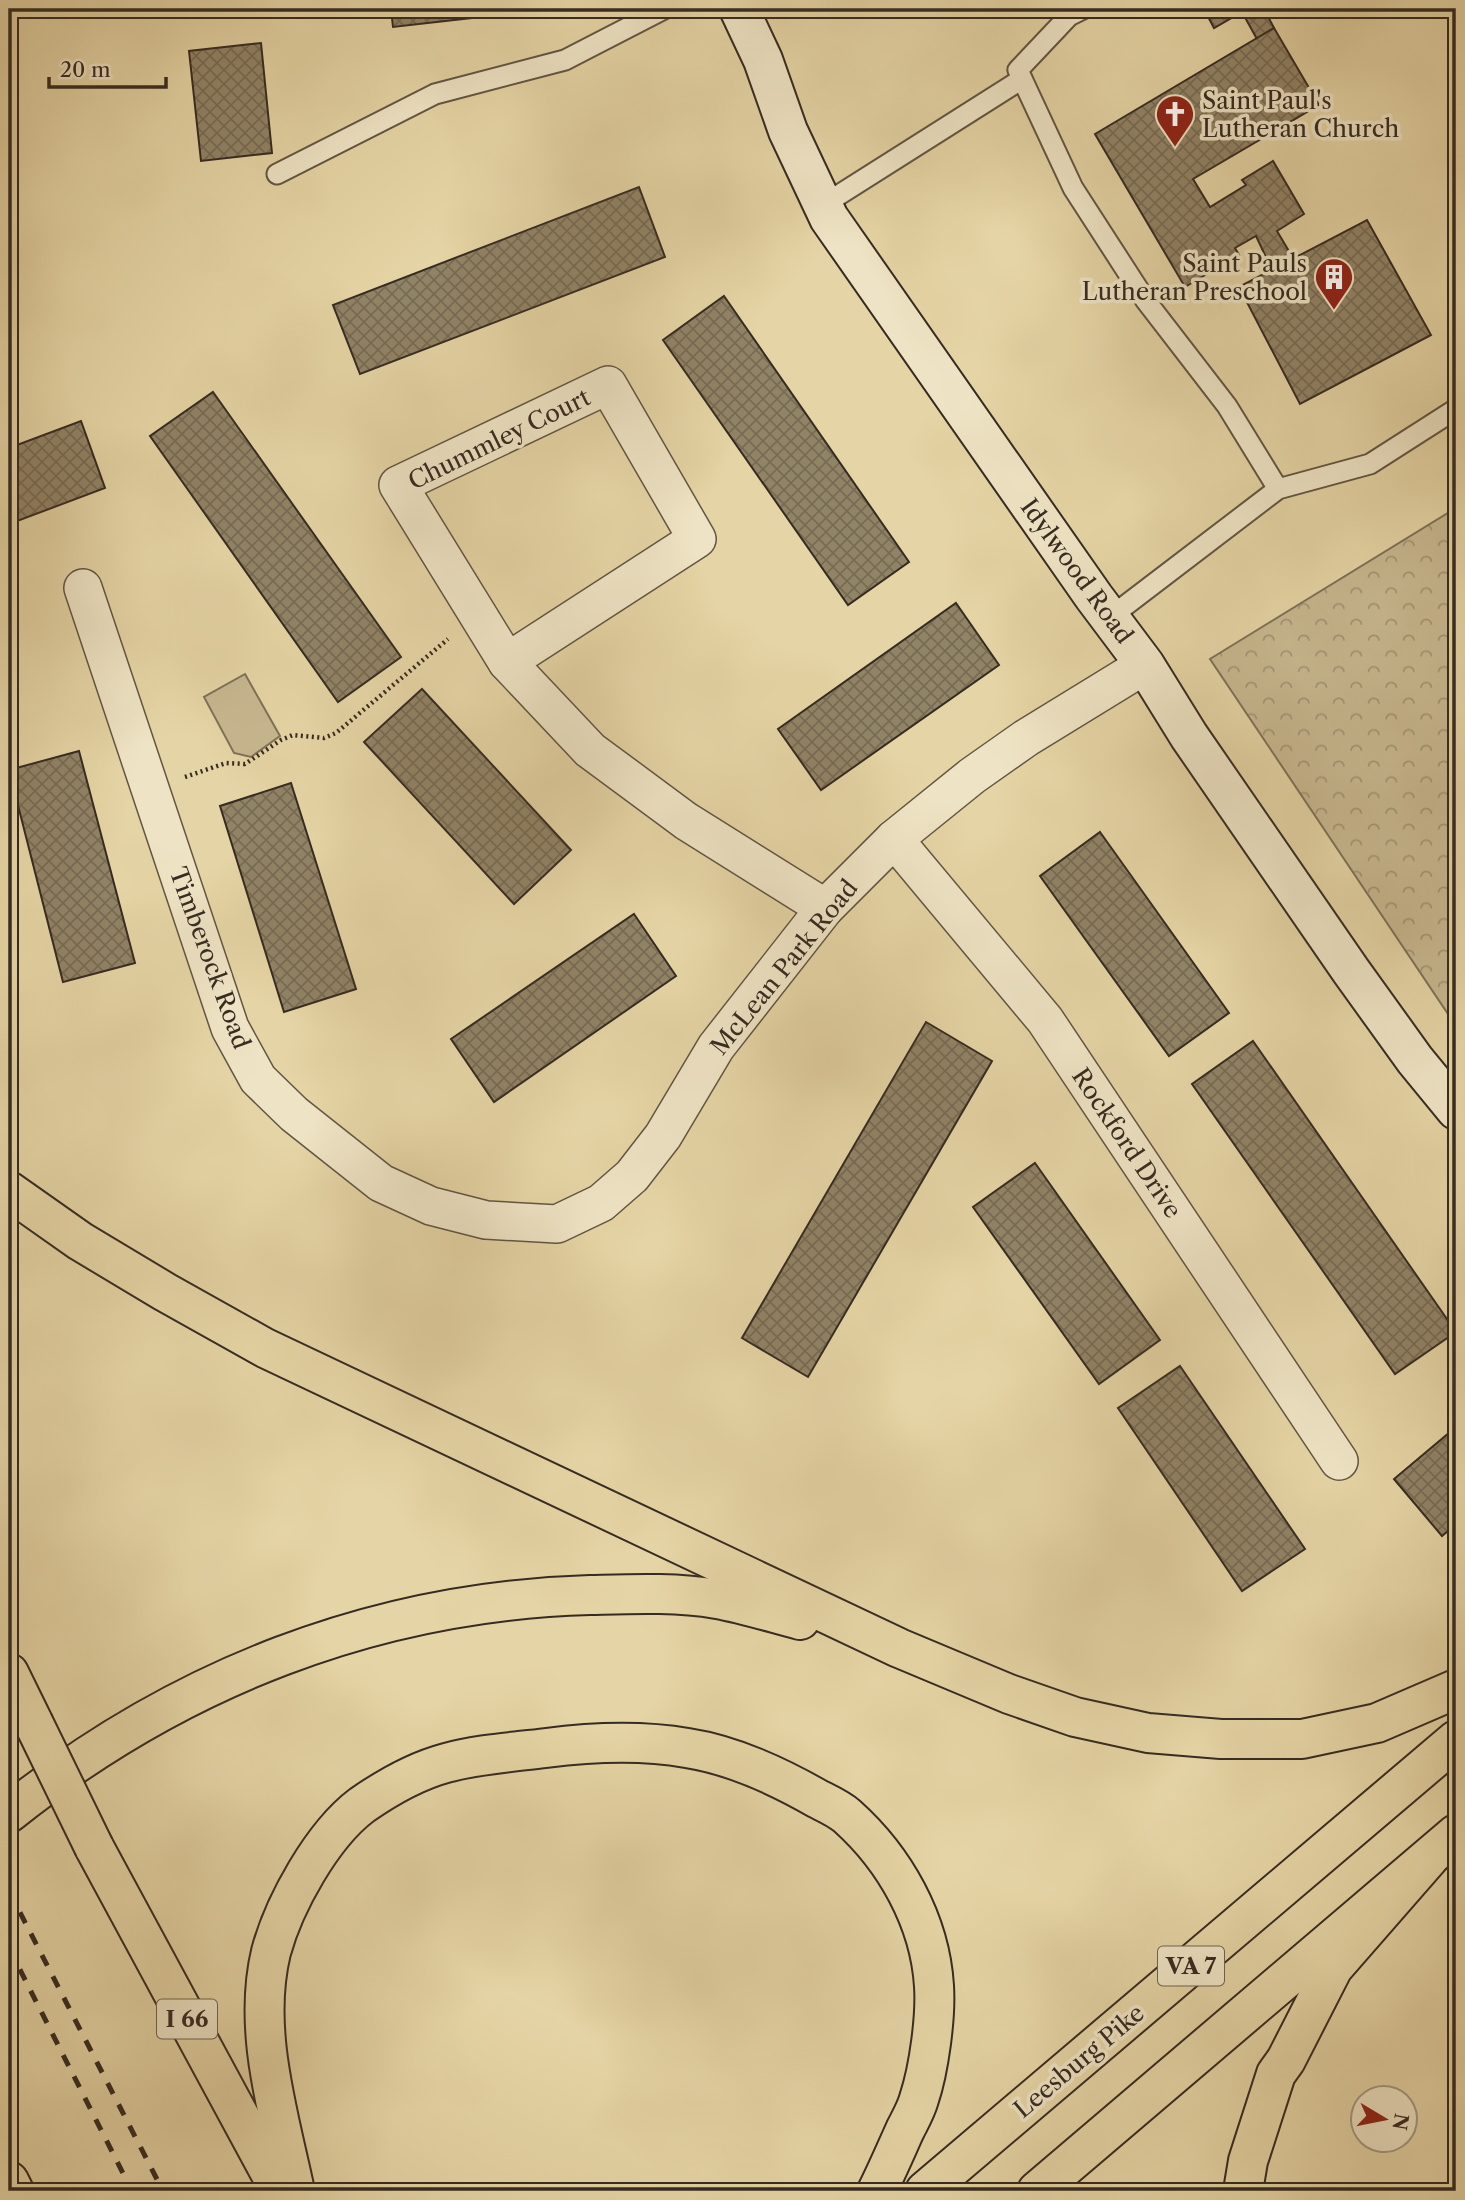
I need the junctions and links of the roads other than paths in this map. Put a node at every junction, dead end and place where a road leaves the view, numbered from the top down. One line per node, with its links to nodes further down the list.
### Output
1 (664, 9): 5 (lane)
2 (739, 9): 6 (main road, Idylwood Road)
3 (1083, 9): 4 (lane)
4 (1022, 79): 6 (lane); 8 (lane)
5 (277, 174)
6 (823, 205): 10 (main road, Idylwood Road)
7 (1456, 409): 8 (lane)
8 (1278, 489): 10 (lane)
9 (83, 589): 17 (street, Timberock Road)
10 (1110, 618): 12 (main road, Idylwood Road)
11 (507, 662): 11 (street, Chummley Court); 14 (street, Chummley Court)
12 (1145, 665): 13 (street, McLean Park Road); 15 (main road, Idylwood Road)
13 (894, 839): 14 (street, McLean Park Road); 18 (street, Rockford Drive)
14 (825, 908): 17 (street, McLean Park Road)
15 (1456, 1110)
16 (9, 1191): 19 (main road)
17 (557, 1224)
18 (1339, 1461)
19 (899, 1648): 21 (main road); 23 (main road)
20 (9, 1673): 27 (main road, I 66, bridge)
21 (1456, 1689)
22 (1456, 1740): 30 (main road, Leesburg Pike / VA 7)
23 (9, 1813)
24 (1443, 1846): 31 (main road, VA 7); 32 (main road)
25 (9, 2181): 26 (main road)
26 (14, 2191)
27 (280, 2191)
28 (295, 2191): 29 (main road)
29 (877, 2191)
30 (925, 2191)
31 (1037, 2191)
32 (1243, 2191)

